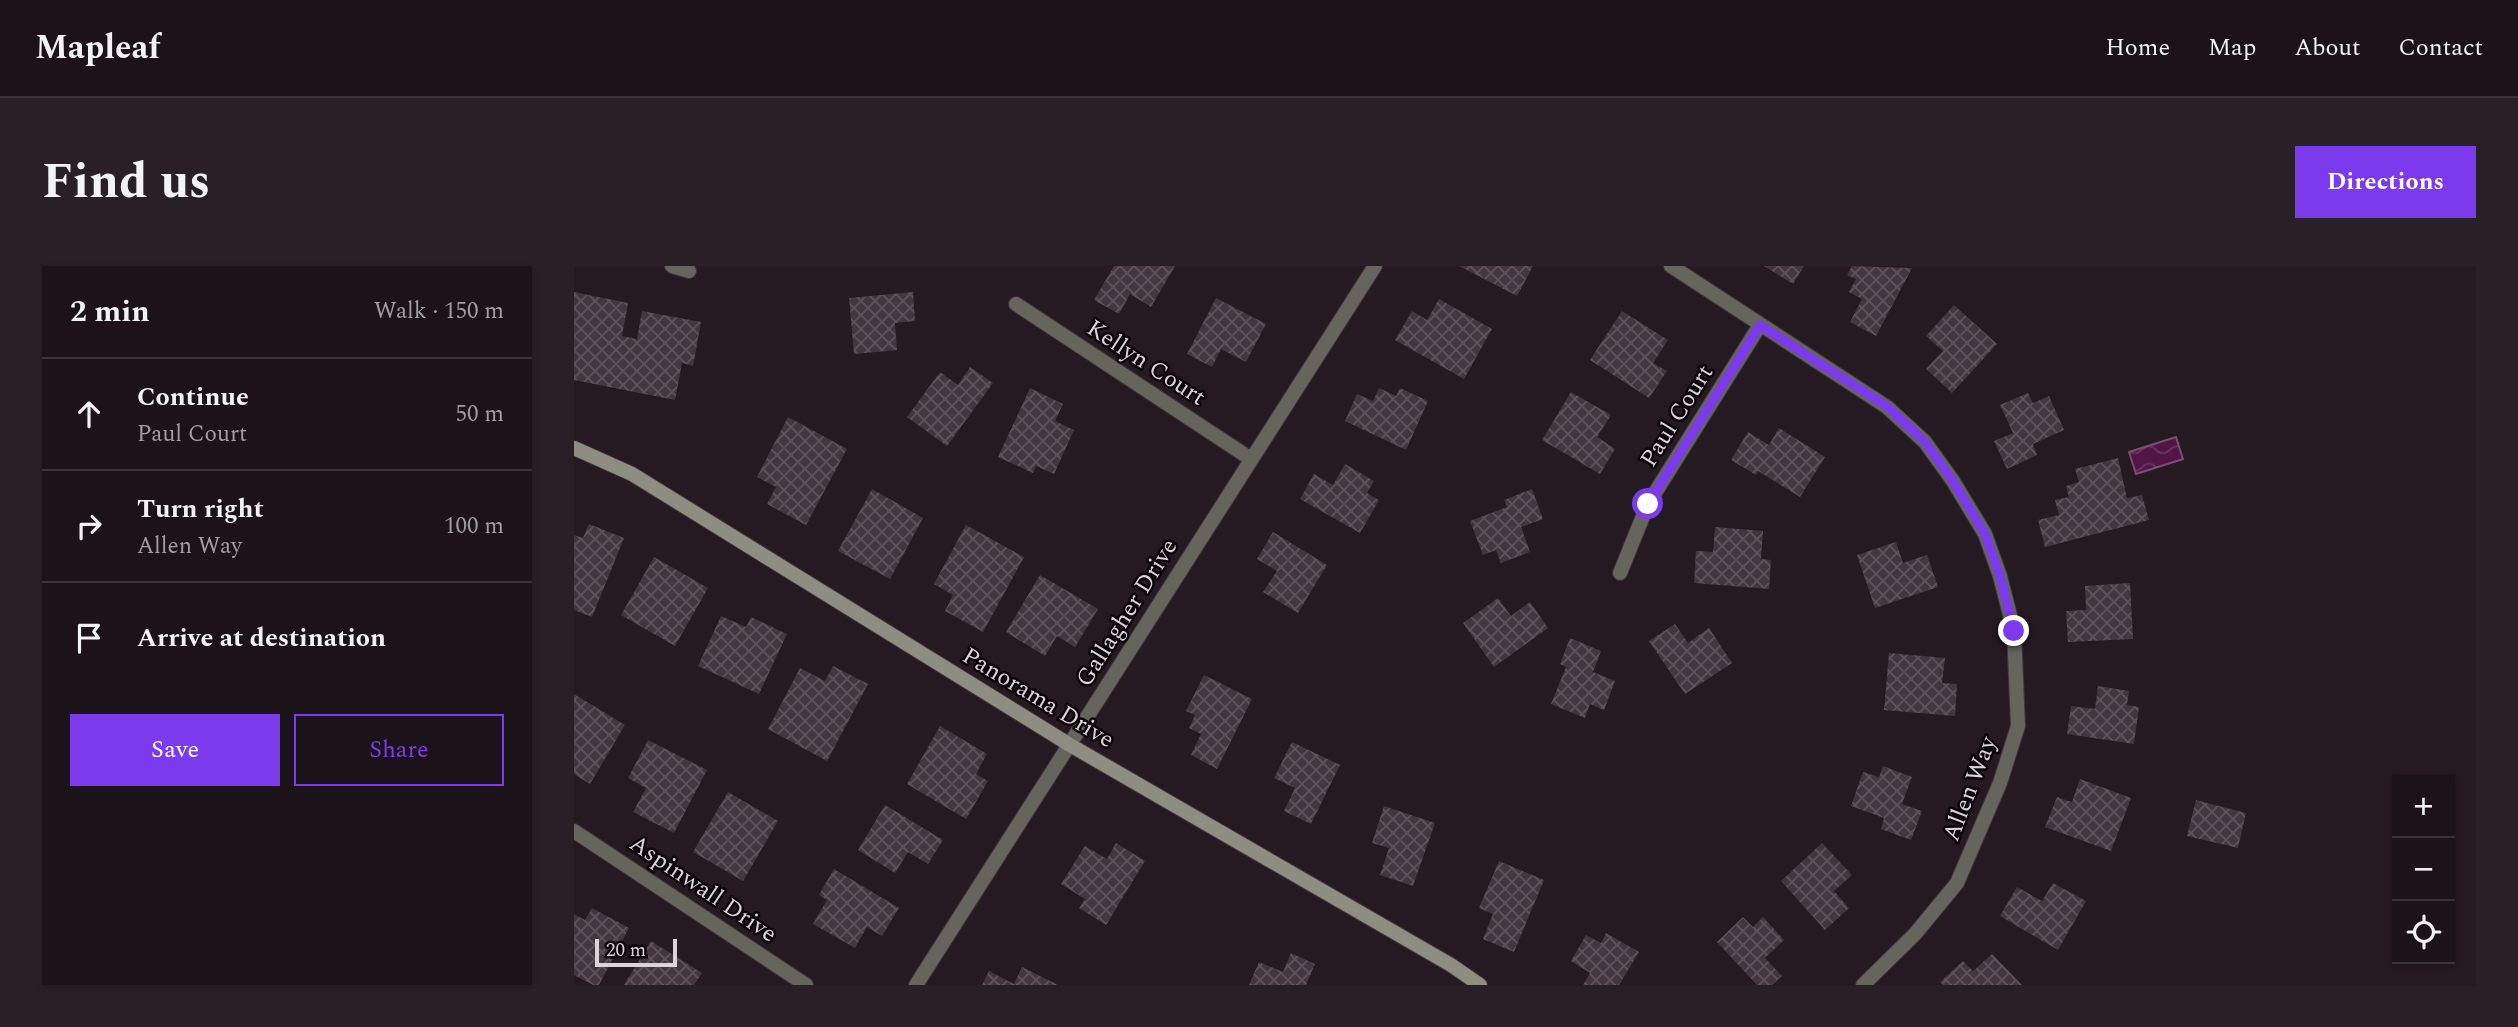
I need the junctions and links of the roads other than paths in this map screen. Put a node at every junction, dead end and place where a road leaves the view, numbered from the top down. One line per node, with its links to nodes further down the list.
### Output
1 (672, 266): 4 (street)
2 (1375, 266): 8 (street, Gallagher Drive)
3 (1671, 266): 6 (street, Allen Way)
4 (690, 271)
5 (1016, 304): 8 (street, Kellyn Court)
6 (1760, 325): 9 (street, Paul Court); 15 (street, Allen Way)
7 (574, 448): 10 (street, Panorama Drive)
8 (1251, 459): 10 (street, Gallagher Drive)
9 (1620, 573)
10 (1070, 745): 13 (street, Gallagher Drive); 14 (street, Panorama Drive)
11 (574, 831): 12 (street, Aspinwall Drive)
12 (806, 985)
13 (916, 985)
14 (1480, 985)
15 (1863, 985)

